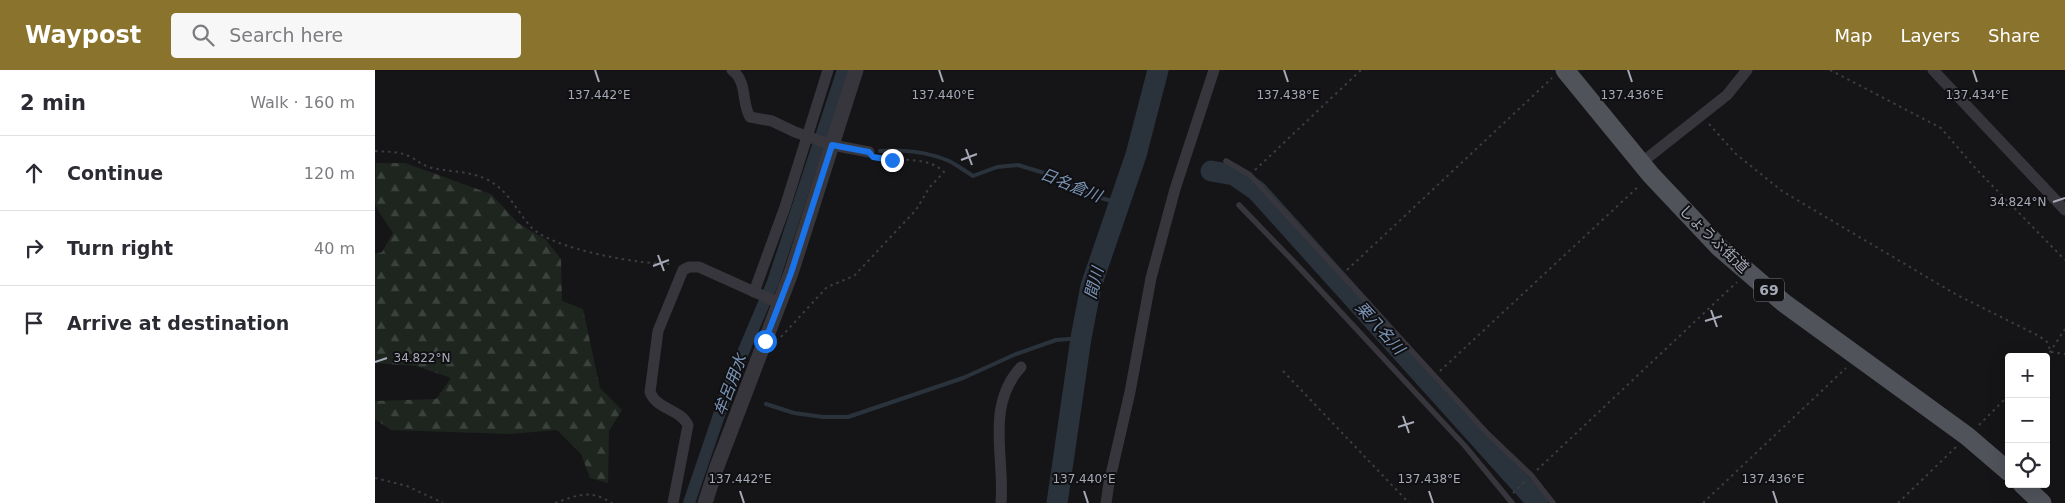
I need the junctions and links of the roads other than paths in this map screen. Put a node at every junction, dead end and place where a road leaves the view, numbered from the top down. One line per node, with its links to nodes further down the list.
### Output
1 (732, 70): 8 (street)
2 (828, 70): 8 (street)
3 (1214, 70): 23 (street)
4 (1747, 70): 12 (street)
5 (1933, 70): 14 (street)
6 (854, 71): 9 (street)
7 (1559, 73): 12 (main road, しょうぶ街道 / 69)
8 (809, 137): 9 (street); 15 (street)
9 (829, 144): 10 (street); 16 (street)
10 (869, 152)
11 (1226, 162): 25 (lane)
12 (1646, 169): 18 (main road, しょうぶ街道 / 69)
13 (1239, 205): 24 (lane)
14 (2065, 210)
15 (756, 293): 16 (street); 20 (street)
16 (776, 302): 21 (street)
17 (1021, 367): 22 (street)
18 (2005, 469)
19 (2026, 488): 26 (main road)
20 (673, 503)
21 (705, 503)
22 (1001, 503)
23 (1106, 503)
24 (1512, 503)
25 (1553, 503)
26 (2042, 503)

